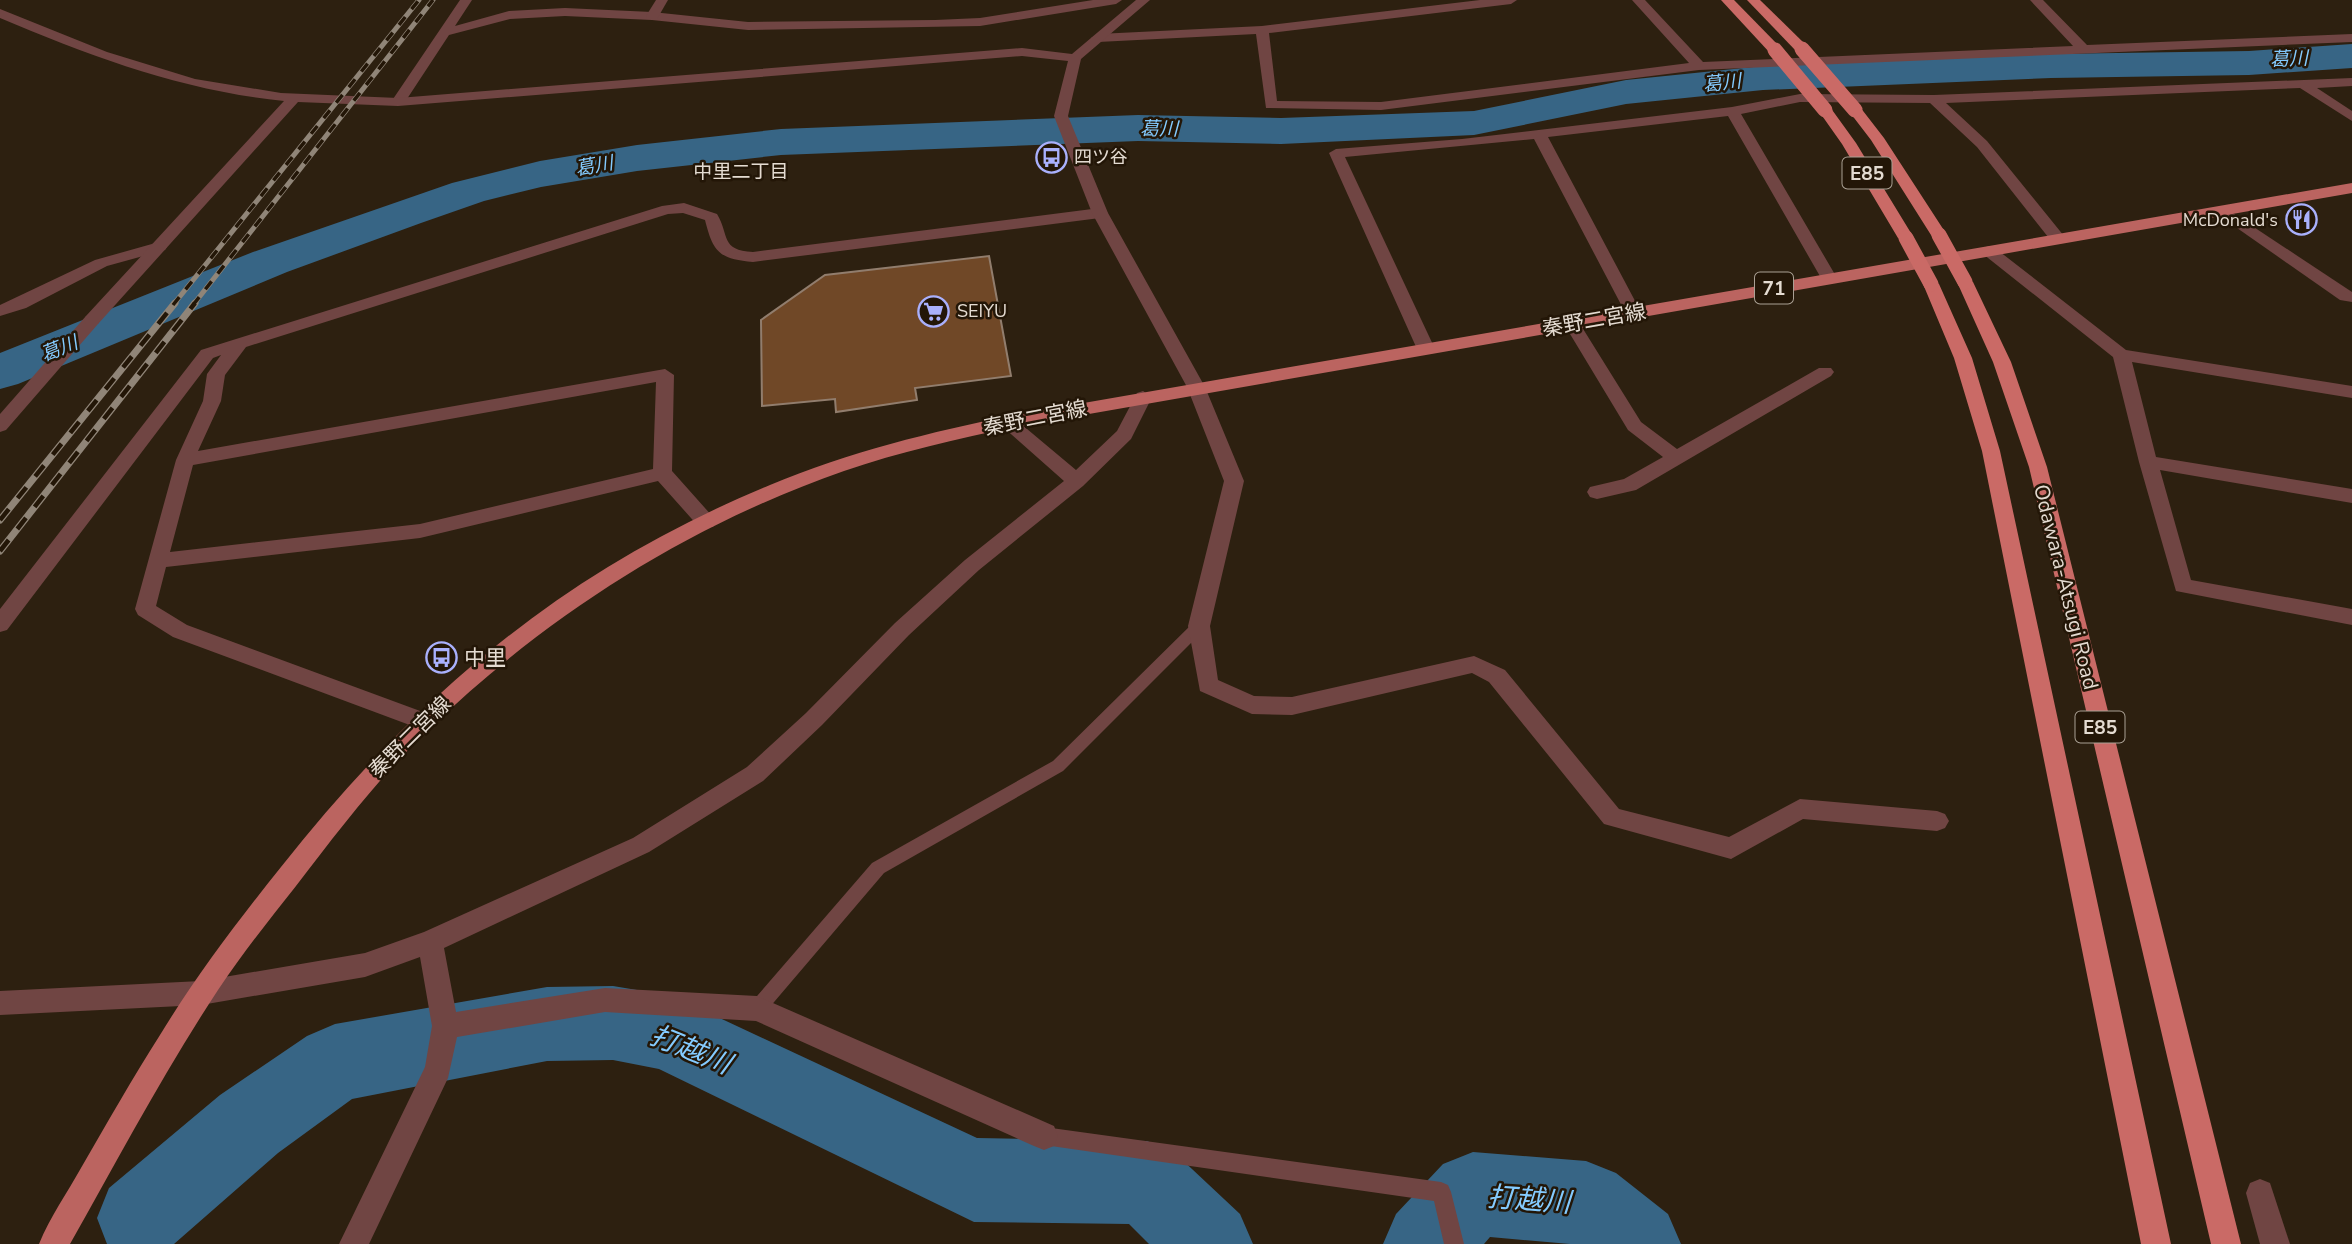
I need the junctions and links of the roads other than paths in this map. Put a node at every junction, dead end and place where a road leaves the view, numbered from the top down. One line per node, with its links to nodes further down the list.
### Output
1 (466, 0): 13 (street)
2 (662, 0): 11 (street)
3 (1116, 0): 11 (street)
4 (1144, 0): 14 (street)
5 (1510, 0): 12 (street)
6 (1638, 0): 18 (street)
7 (1727, 0): 71 (highway, Odawara-Atsugi Road / E85, bridge)
8 (1753, 0): 72 (highway, Odawara-Atsugi Road / E85, bridge)
9 (2036, 0): 16 (street)
10 (0, 13): 21 (street)
11 (652, 16): 13 (street)
12 (1262, 30): 14 (street); 18 (street)
13 (447, 32): 23 (street)
14 (1098, 38): 17 (street)
15 (2352, 38): 16 (street)
16 (2084, 50): 18 (street)
17 (1075, 58): 23 (street); 29 (street)
18 (1699, 66)
19 (2352, 82): 20 (street)
20 (2304, 85): 22 (street); 25 (street)
21 (295, 97): 23 (street); 31 (street)
22 (1934, 99): 24 (street); 30 (street)
23 (398, 102)
24 (1732, 111): 26 (street); 33 (street)
25 (2352, 117)
26 (1539, 134): 36 (street); 39 (street)
27 (2352, 188): 28 (main road, 秦野二宮線 / 71)
28 (2222, 211): 30 (main road, 秦野二宮線 / 71); 34 (street)
29 (1100, 213): 38 (street); 42 (street)
30 (2058, 239): 32 (main road, 秦野二宮線 / 71)
31 (159, 247): 35 (street); 46 (street)
32 (1989, 251): 33 (main road, 秦野二宮線 / 71); 40 (street)
33 (1829, 278): 36 (main road, 秦野二宮線 / 71)
34 (2352, 297)
35 (0, 311)
36 (1634, 314): 37 (main road, 秦野二宮線 / 71)
37 (1572, 324): 39 (main road, 秦野二宮線 / 71); 47 (street)
38 (240, 343): 48 (street); 57 (street)
39 (1426, 349): 42 (main road, 秦野二宮線 / 71)
40 (2121, 355): 43 (street); 49 (street)
41 (1825, 372): 47 (street)
42 (1196, 387): 44 (main road, 秦野二宮線 / 71); 58 (street)
43 (2352, 392)
44 (1143, 397): 45 (main road, 秦野二宮線 / 71); 51 (street)
45 (1009, 423): 51 (street); 54 (main road, 秦野二宮線 / 71)
46 (0, 426)
47 (1676, 458): 52 (street)
48 (185, 460): 50 (street); 55 (street)
49 (2148, 462): 53 (street); 56 (street)
50 (662, 474): 54 (street); 55 (street)
51 (1076, 481): 61 (street)
52 (1597, 492)
53 (2352, 496)
54 (706, 522): 59 (main road, 秦野二宮線 / 71)
55 (156, 561): 59 (street)
56 (2352, 617)
57 (0, 624)
58 (1199, 626): 60 (street); 64 (lane)
59 (423, 721): 62 (main road, 秦野二宮線 / 71)
60 (1937, 821)
61 (430, 942): 62 (street); 65 (street)
62 (201, 993): 63 (street); 68 (main road, 秦野二宮線 / 71)
63 (0, 1003)
64 (757, 1009): 65 (street); 66 (street)
65 (445, 1026): 69 (street)
66 (1044, 1136): 70 (lane)
67 (2260, 1193): 73 (street)
68 (54, 1244)
69 (354, 1244)
70 (1454, 1244)
71 (2156, 1244)
72 (2226, 1244)
73 (2275, 1244)

